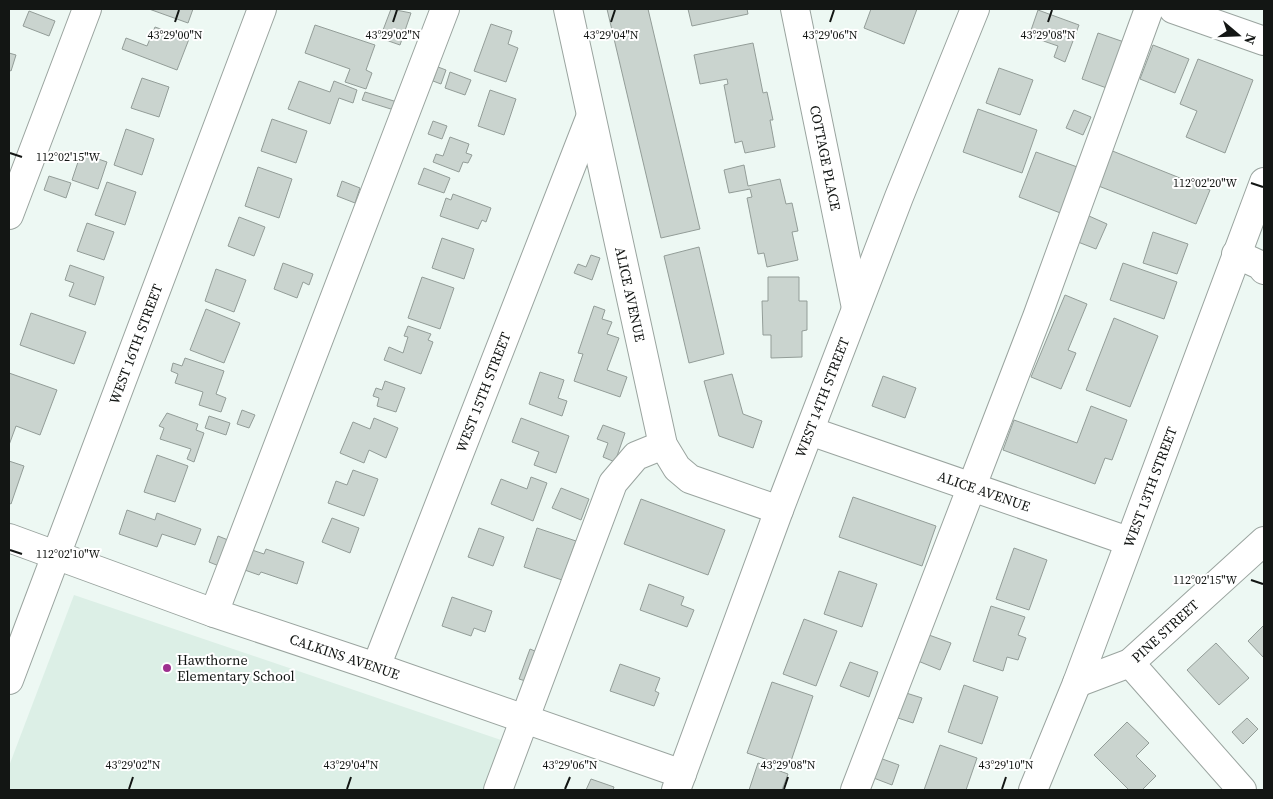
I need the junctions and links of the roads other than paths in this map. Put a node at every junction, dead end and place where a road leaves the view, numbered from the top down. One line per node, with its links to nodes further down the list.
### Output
1 (88, 9): 12 (street)
2 (262, 9): 23 (street, WEST 16TH STREET)
3 (445, 9): 24 (street)
4 (568, 9): 10 (street, ALICE AVENUE)
5 (795, 9): 15 (street, COTTAGE PLACE)
6 (975, 9): 15 (street, WEST 14TH STREET)
7 (1149, 9): 18 (street)
8 (1172, 9): 9 (street)
9 (1264, 41)
10 (590, 118): 17 (street, ALICE AVENUE); 26 (street, WEST 15TH STREET)
11 (1264, 182): 13 (street, WEST 13TH STREET)
12 (9, 215)
13 (1236, 254): 14 (street); 21 (street, WEST 13TH STREET)
14 (1264, 270)
15 (856, 308): 16 (street, WEST 14TH STREET)
16 (810, 431): 18 (street, ALICE AVENUE); 19 (street, WEST 14TH STREET)
17 (663, 445): 19 (street, ALICE AVENUE); 29 (street)
18 (971, 485): 21 (street, ALICE AVENUE); 32 (street)
19 (779, 510): 30 (street, WEST 14TH STREET)
20 (9, 538): 23 (street, CALKINS AVENUE)
21 (1128, 541): 28 (street, WEST 13TH STREET)
22 (1262, 546): 25 (street, PINE STREET)
23 (56, 554): 24 (street, CALKINS AVENUE); 27 (street, WEST 16TH STREET)
24 (214, 613): 26 (street, CALKINS AVENUE)
25 (1130, 663): 28 (street, PINE STREET); 34 (street)
26 (376, 667): 29 (street, CALKINS AVENUE)
27 (9, 680)
28 (1077, 683): 33 (street, WEST 13TH STREET)
29 (523, 719): 30 (street, CALKINS AVENUE); 31 (street)
30 (679, 782)
31 (498, 790)
32 (855, 790)
33 (1033, 790)
34 (1242, 790)

